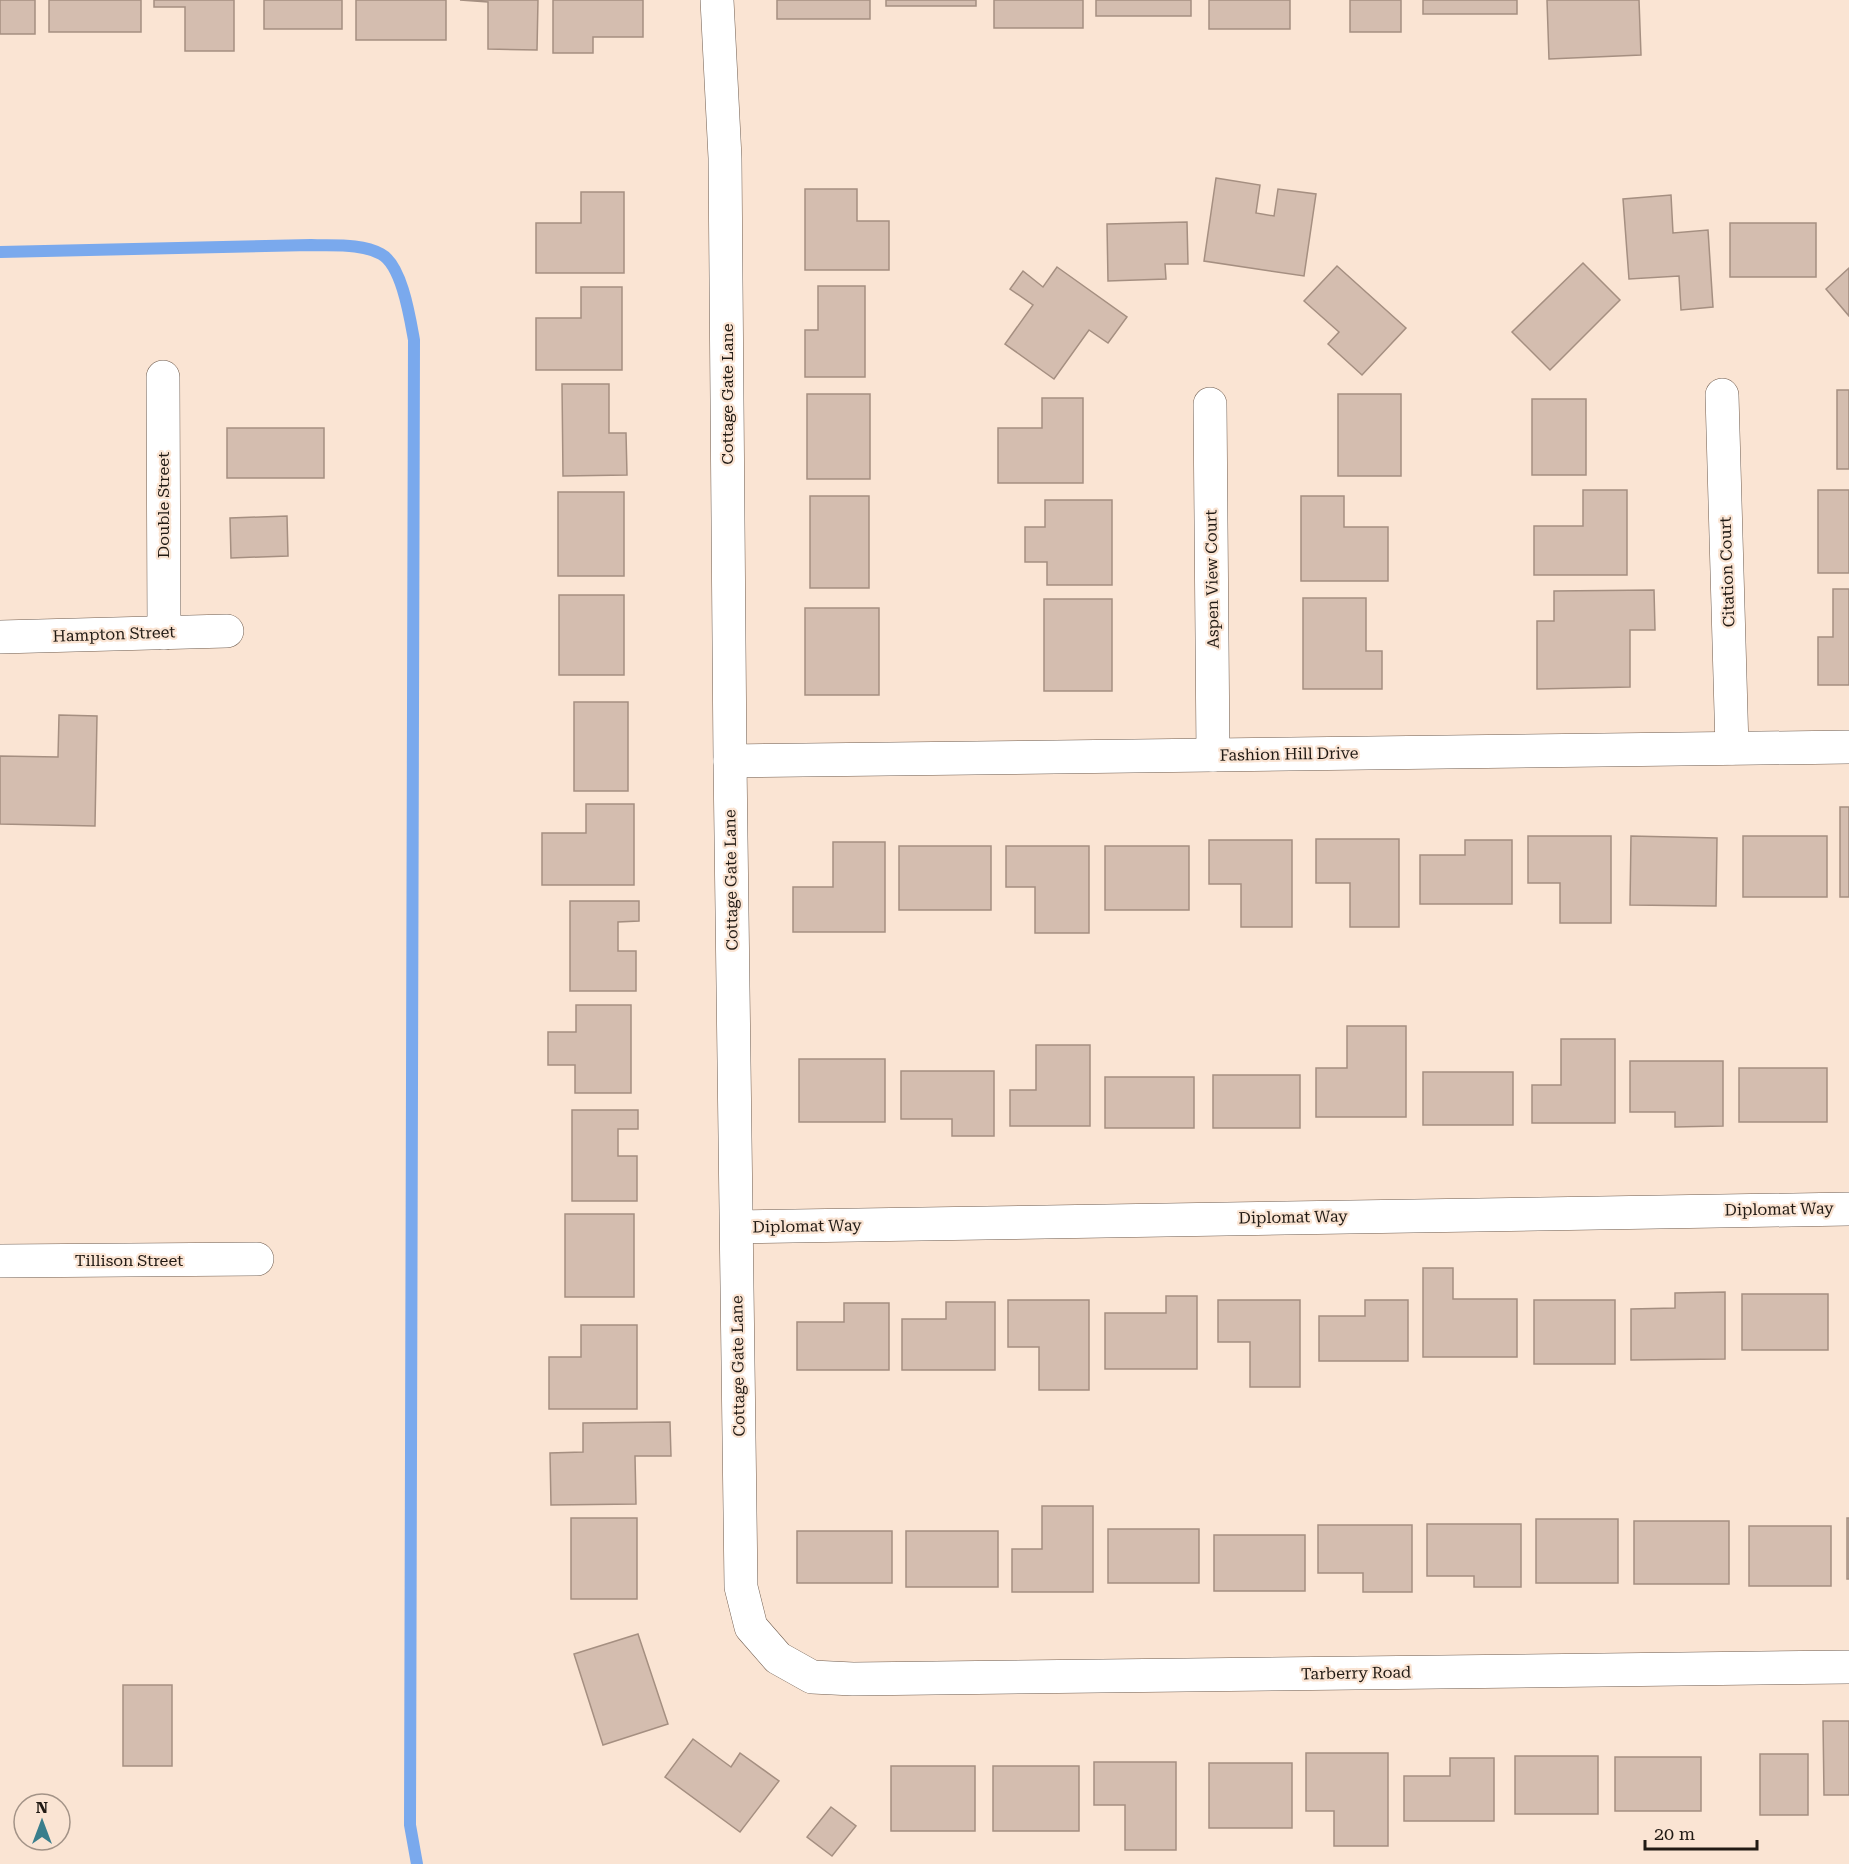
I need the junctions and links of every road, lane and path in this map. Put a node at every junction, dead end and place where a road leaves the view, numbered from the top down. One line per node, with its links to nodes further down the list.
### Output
1 (717, 0): 11 (street, Cottage Gate Lane)
2 (163, 377): 6 (street, Double Street)
3 (1722, 395): 9 (street, Citation Court)
4 (1210, 404): 10 (street, Aspen View Court)
5 (227, 631): 6 (street, Hampton Street)
6 (164, 633): 7 (street, Hampton Street)
7 (0, 637)
8 (1849, 747): 9 (street, Fashion Hill Drive)
9 (1732, 748): 10 (street, Fashion Hill Drive)
10 (1213, 755): 11 (street, Fashion Hill Drive)
11 (730, 761): 13 (street, Cottage Gate Lane)
12 (1849, 1209): 13 (street, Diplomat Way)
13 (737, 1227): 17 (street, Cottage Gate Lane)
14 (257, 1259): 15 (street, Tillison Street)
15 (0, 1261)
16 (1849, 1667): 17 (street, Tarberry Road)
17 (863, 1678)

